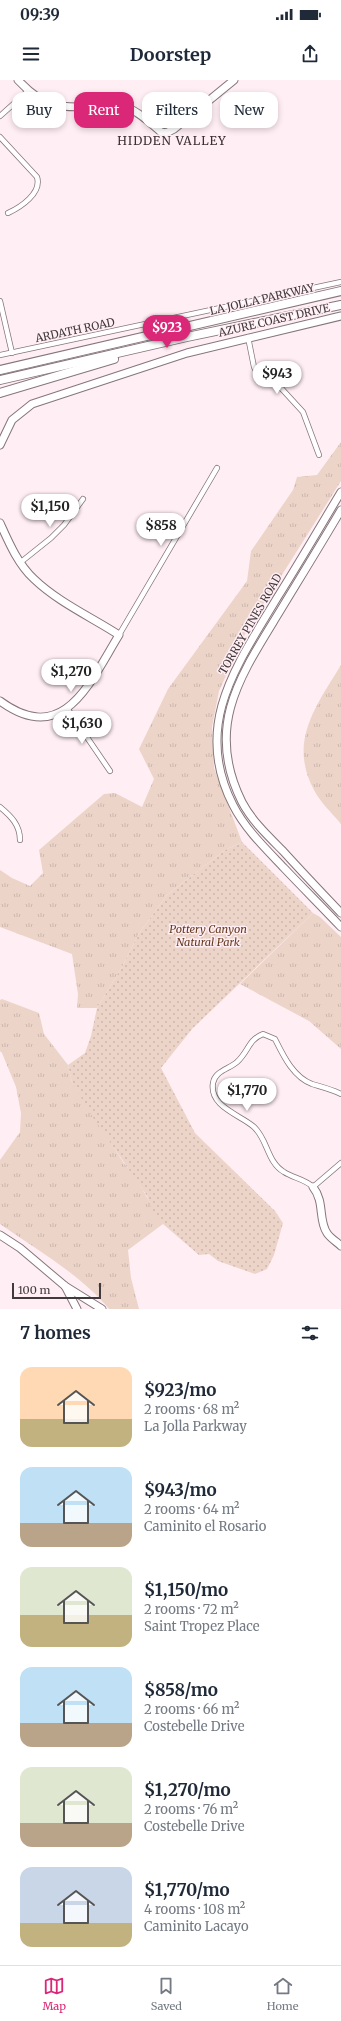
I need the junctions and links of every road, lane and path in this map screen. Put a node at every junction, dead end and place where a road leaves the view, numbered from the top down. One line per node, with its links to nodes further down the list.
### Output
1 (18, 80): 3 (main road)
2 (234, 80): 3 (main road)
3 (28, 91): 4 (street)
4 (0, 116)
5 (0, 137): 6 (street)
6 (8, 213)
7 (341, 282): 14 (street, ARDATH ROAD)
8 (339, 291): 16 (highway, LA JOLLA PARKWAY)
9 (0, 301): 14 (street)
10 (341, 305): 13 (highway, LA JOLLA PARKWAY)
11 (341, 316): 12 (main road, AZURE COAST DRIVE)
12 (248, 338): 19 (main road, AZURE COAST DRIVE); 20 (street)
13 (175, 340): 17 (highway, LA JOLLA PARKWAY); 18 (highway)
14 (12, 353): 15 (street, ARDATH ROAD)
15 (0, 355)
16 (0, 370)
17 (0, 380)
18 (0, 393)
19 (0, 445)
20 (319, 455)
21 (217, 468): 27 (street)
22 (341, 492): 34 (main road, TORREY PINES ROAD)
23 (83, 498): 26 (street)
24 (341, 510): 33 (main road, TORREY PINES ROAD)
25 (0, 523): 26 (main road)
26 (21, 562): 27 (main road)
27 (119, 635): 29 (main road)
28 (0, 701): 29 (main road)
29 (67, 708): 30 (street)
30 (110, 771)
31 (0, 807): 32 (street)
32 (20, 840)
33 (341, 913)
34 (341, 927)
35 (341, 1094): 37 (street)
36 (341, 1163): 37 (street)
37 (314, 1187): 39 (main road)
38 (0, 1235): 40 (main road)
39 (341, 1246)
40 (65, 1286): 41 (main road); 42 (main road)
41 (77, 1309)
42 (102, 1309)

